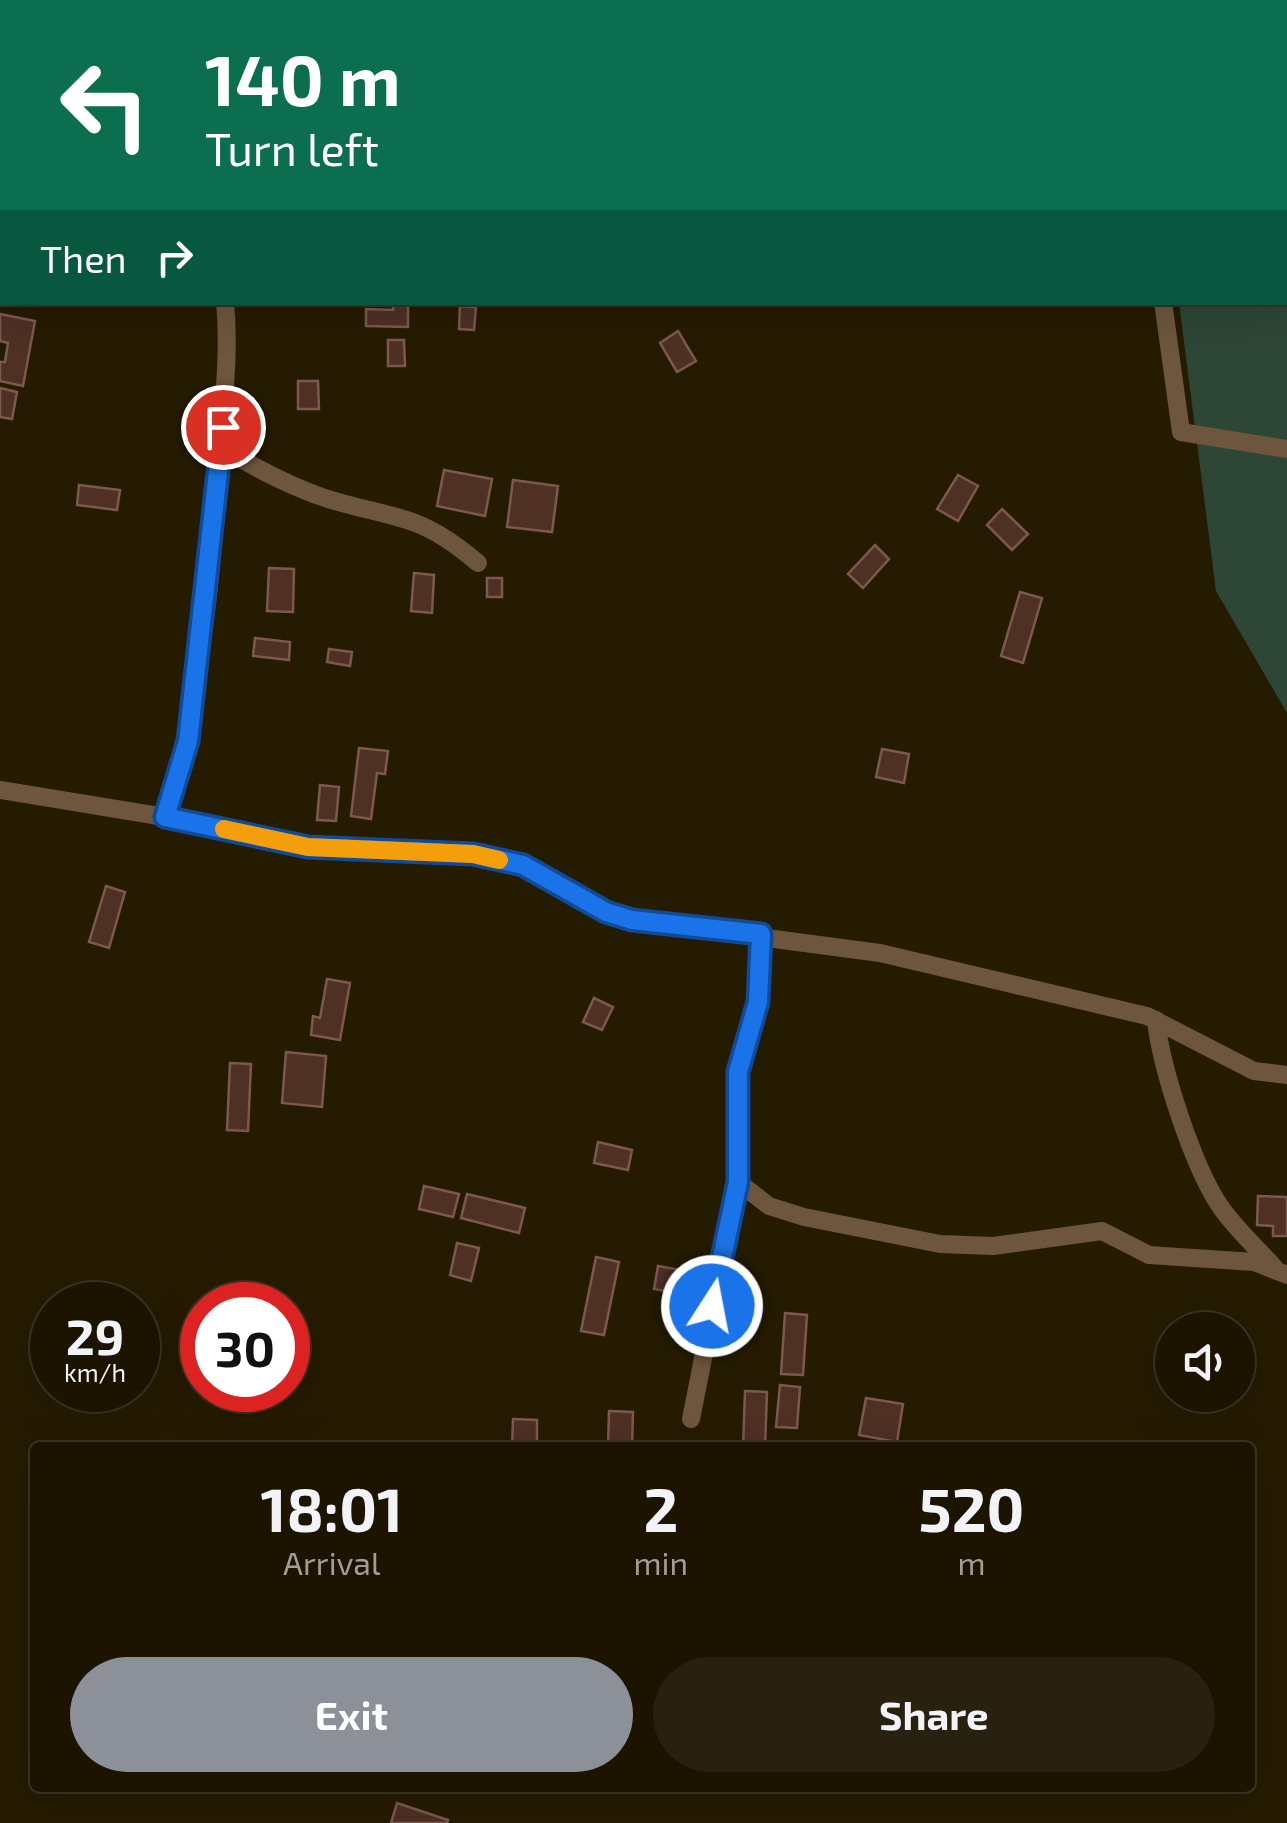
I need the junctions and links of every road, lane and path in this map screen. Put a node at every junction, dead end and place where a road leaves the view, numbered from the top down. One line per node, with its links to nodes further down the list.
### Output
1 (224, 305): 3 (street)
2 (1164, 305): 4 (street)
3 (220, 448): 5 (street); 7 (street)
4 (1287, 449)
5 (478, 563)
6 (0, 790): 7 (street)
7 (165, 817): 8 (street)
8 (761, 934): 9 (street); 11 (street)
9 (1156, 1020): 10 (street); 12 (street)
10 (1287, 1074)
11 (738, 1182): 12 (street); 13 (street)
12 (1281, 1272)
13 (691, 1419)

